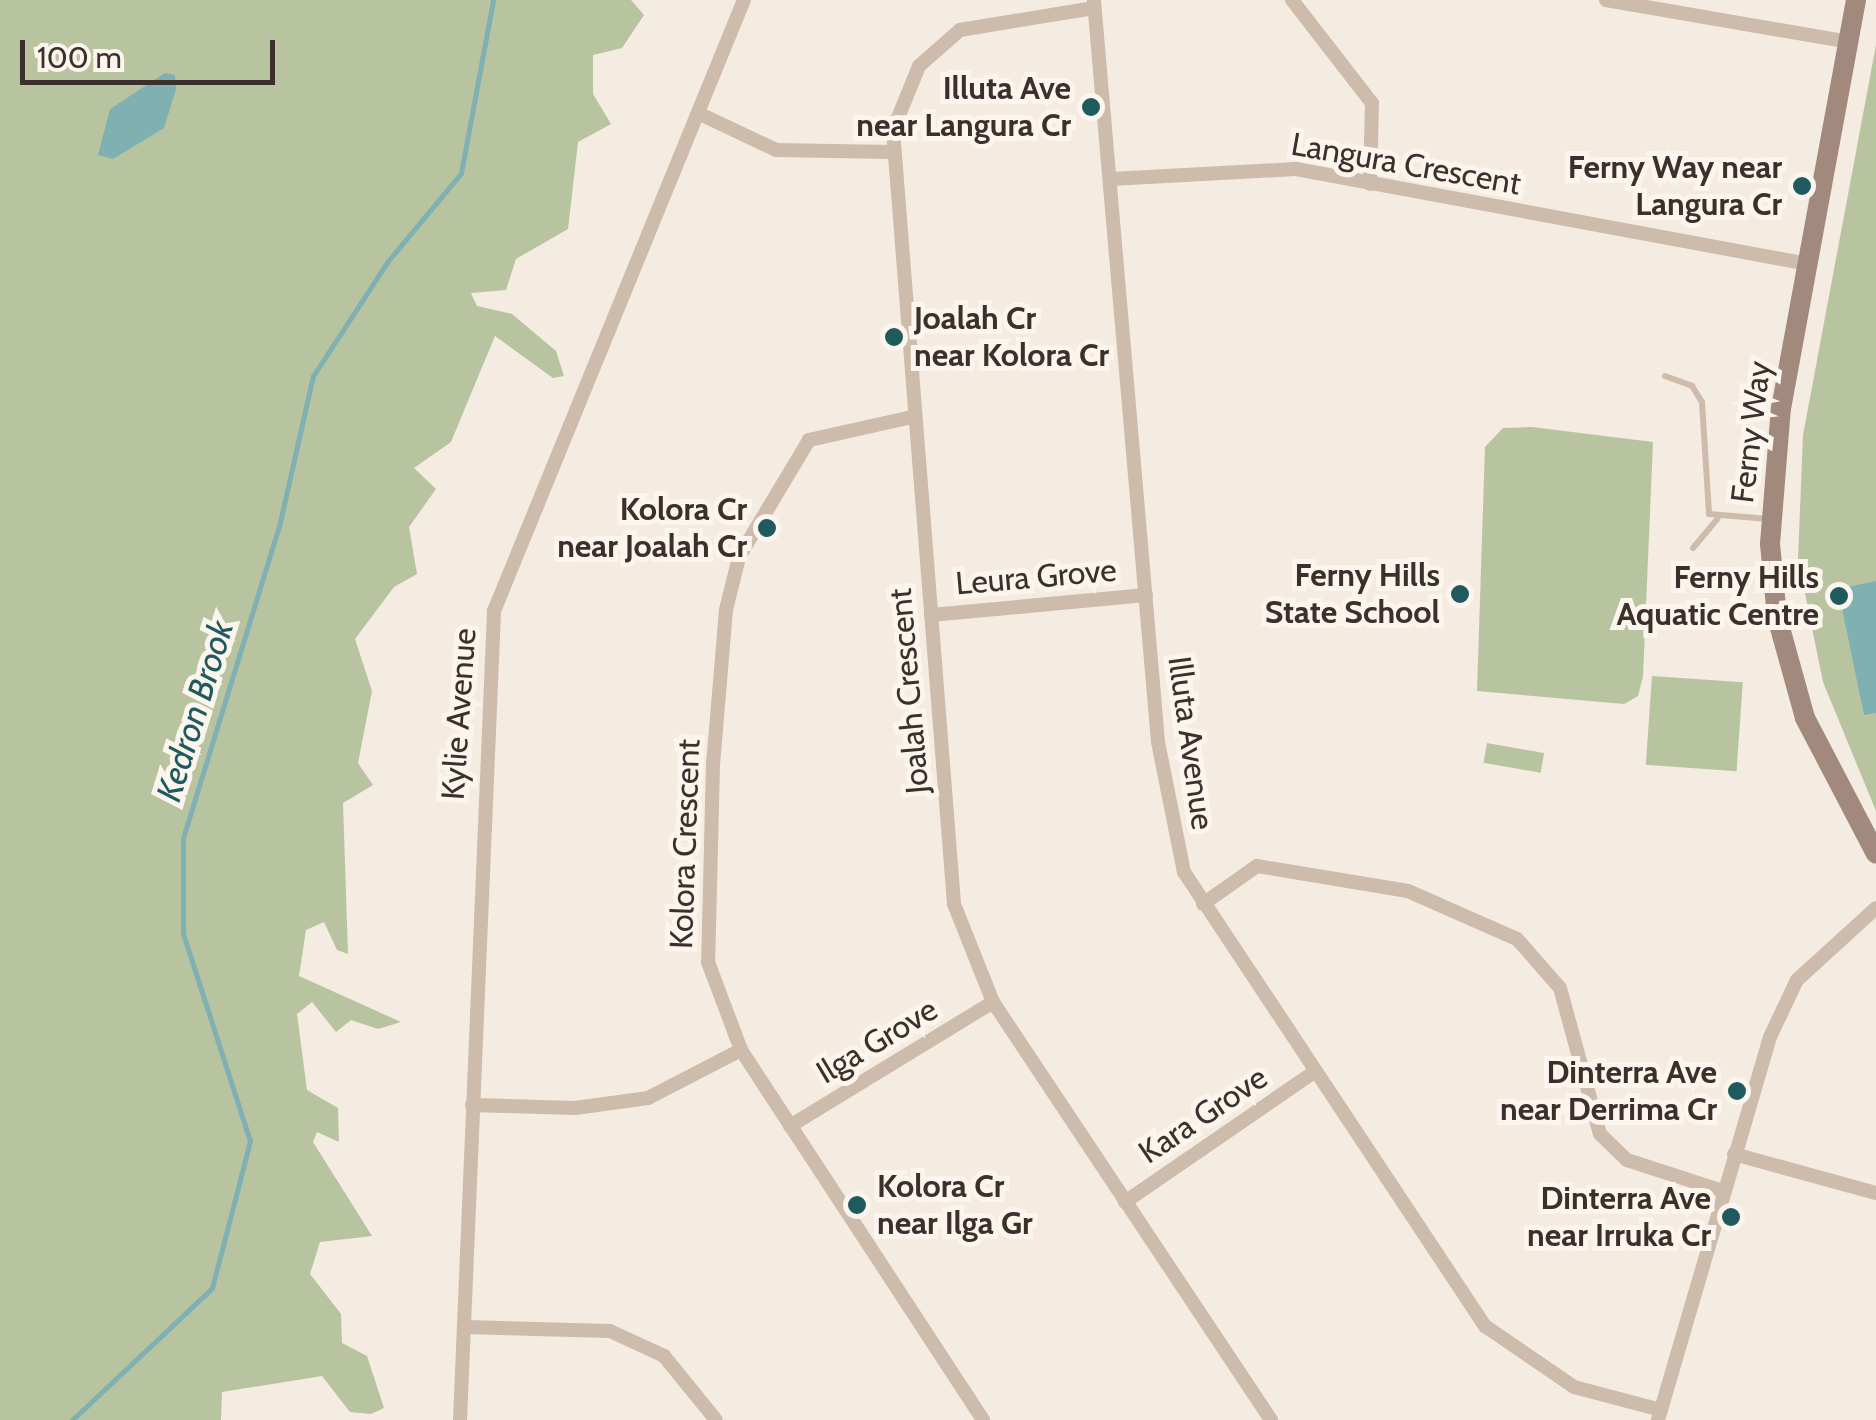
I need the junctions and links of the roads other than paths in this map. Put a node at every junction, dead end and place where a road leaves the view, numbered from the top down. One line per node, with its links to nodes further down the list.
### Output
1 (744, 0): 7 (street, Kylie Avenue)
2 (1292, 0): 10 (street)
3 (1606, 0): 6 (street)
4 (1856, 0): 6 (street, Ferny Way)
5 (1094, 4): 8 (street, Joalah Crescent); 9 (street, Illuta Avenue)
6 (1850, 42): 11 (street, Ferny Way)
7 (700, 114): 8 (street); 25 (street, Kylie Avenue)
8 (892, 152): 13 (street, Joalah Crescent)
9 (1111, 179): 10 (street, Langura Crescent); 17 (street, Illuta Avenue)
10 (1370, 184): 11 (street, Langura Crescent)
11 (1808, 264): 15 (street, Ferny Way)
12 (1665, 376): 14 (lane)
13 (912, 417): 18 (street, Joalah Crescent); 23 (street, Kolora Crescent)
14 (1718, 519): 15 (lane); 16 (lane)
15 (1770, 519): 19 (street, Ferny Way)
16 (1693, 548)
17 (1146, 594): 18 (street, Leura Grove); 20 (street, Illuta Avenue)
18 (931, 615): 22 (street, Joalah Crescent)
19 (1876, 854)
20 (1203, 904): 24 (street, Illuta Avenue); 28 (street)
21 (1876, 908): 27 (street)
22 (993, 1002): 26 (street, Ilga Grove); 30 (street, Joalah Crescent)
23 (741, 1050): 25 (street); 26 (street, Kolora Crescent)
24 (1311, 1074): 30 (street, Kara Grove); 32 (street, Illuta Avenue)
25 (472, 1105): 31 (street, Kylie Avenue)
26 (790, 1126): 35 (street, Kolora Crescent)
27 (1734, 1154): 28 (street); 29 (street)
28 (1723, 1191): 32 (street)
29 (1876, 1193)
30 (1125, 1202): 36 (street, Joalah Crescent)
31 (465, 1327): 33 (street, Kylie Avenue); 34 (street)
32 (1659, 1415)
33 (460, 1420)
34 (716, 1420)
35 (982, 1420)
36 (1271, 1420)

